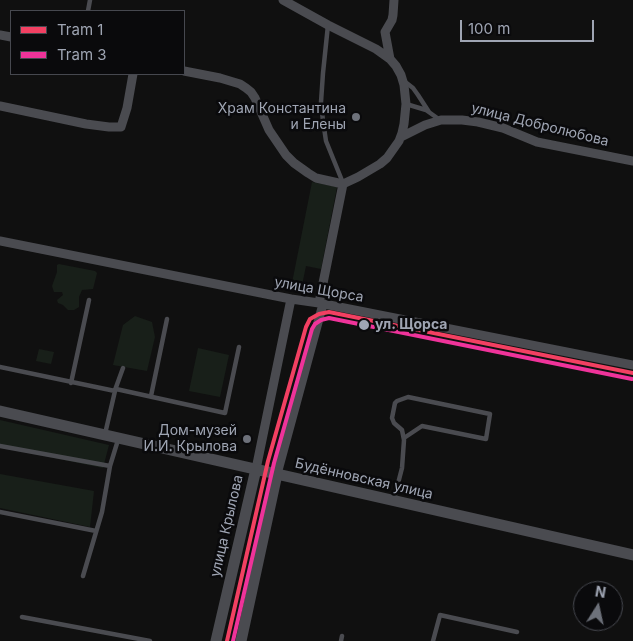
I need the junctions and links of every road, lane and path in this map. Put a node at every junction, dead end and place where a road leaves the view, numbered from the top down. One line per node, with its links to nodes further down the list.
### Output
1 (283, 0): 3 (street)
2 (394, 0): 4 (street)
3 (328, 25): 4 (street); 14 (lane)
4 (390, 59): 7 (street)
5 (185, 71): 14 (street)
6 (133, 75): 9 (street)
7 (402, 80): 8 (street); 10 (lane)
8 (406, 104): 10 (lane); 12 (street)
9 (0, 106)
10 (429, 112): 11 (lane)
11 (441, 120): 12 (street); 13 (street, улица Добролюбова)
12 (401, 137): 14 (street)
13 (633, 161)
14 (343, 184): 18 (street)
15 (0, 240): 16 (street, улица Щорса)
16 (291, 299): 18 (street, улица Щорса); 33 (street, улица Крылова)
17 (89, 300): 24 (lane)
18 (321, 303): 21 (street, улица Щорса); 34 (street)
19 (167, 319): 26 (lane)
20 (240, 347): 26 (lane)
21 (633, 365)
22 (0, 368): 24 (lane)
23 (123, 368): 25 (lane)
24 (72, 383): 25 (lane)
25 (115, 390): 26 (lane); 28 (lane)
26 (152, 396)
27 (0, 411): 28 (street, Будённовская улица)
28 (105, 435): 29 (street, Будённовская улица)
29 (119, 438): 32 (lane); 33 (street, Будённовская улица)
30 (404, 438): 30 (lane); 35 (lane)
31 (0, 446): 32 (lane)
32 (110, 466): 37 (lane)
33 (256, 469): 34 (street, Будённовская улица); 43 (street, улица Крылова)
34 (277, 474): 35 (street, Будённовская улица); 44 (street)
35 (394, 501): 38 (street, Будённовская улица)
36 (0, 512): 37 (lane)
37 (96, 531): 39 (lane)
38 (633, 555)
39 (83, 576)
40 (22, 617): 42 (lane)
41 (517, 632): 45 (lane)
42 (150, 641)
43 (216, 641)
44 (241, 641)
45 (434, 641)

